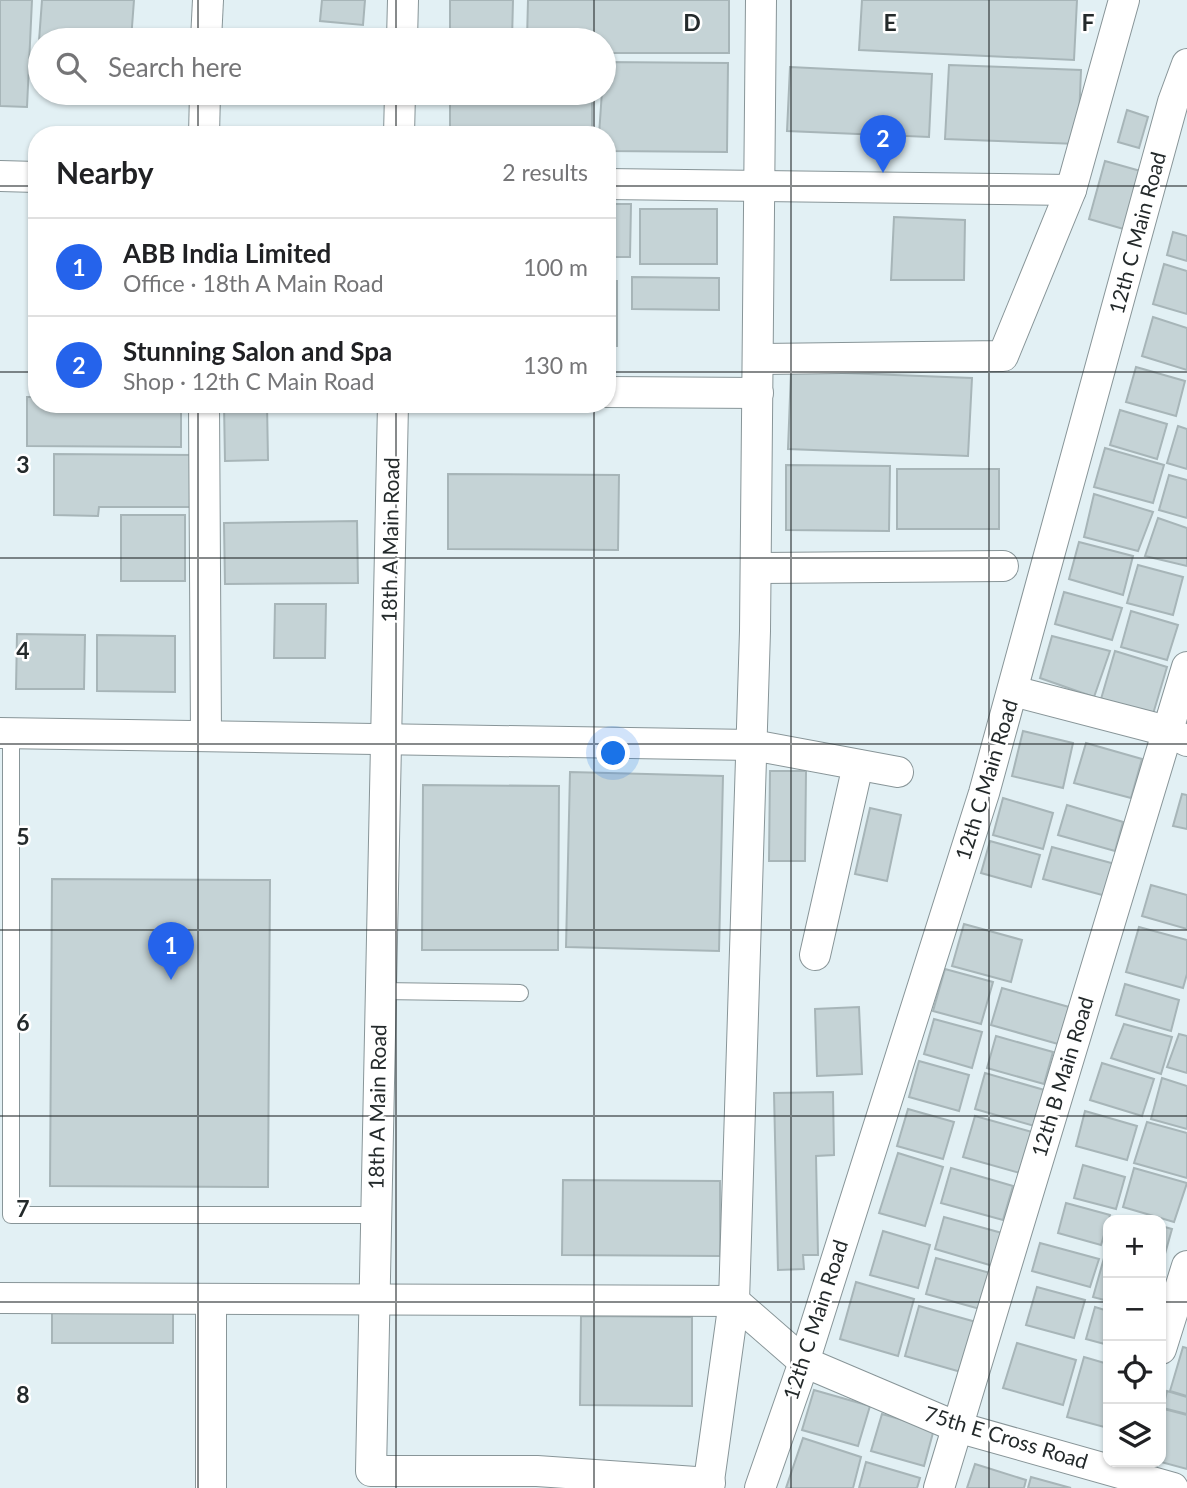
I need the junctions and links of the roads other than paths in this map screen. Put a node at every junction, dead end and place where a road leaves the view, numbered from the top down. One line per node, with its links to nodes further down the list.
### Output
1 (208, 0): 5 (street)
2 (403, 0): 6 (street)
3 (761, 0): 16 (street)
4 (1124, 0): 17 (street)
5 (207, 28)
6 (402, 28)
7 (1187, 64): 8 (street, 12th C Main Road)
8 (1180, 104): 26 (street, 12th C Main Road)
9 (205, 105): 11 (street)
10 (400, 105): 12 (street)
11 (204, 126)
12 (399, 126)
13 (0, 176): 14 (street)
14 (28, 177)
15 (616, 184): 16 (street)
16 (759, 185): 17 (street); 18 (street)
17 (1071, 190): 18 (street)
18 (758, 359): 20 (street)
19 (616, 392): 20 (street)
20 (758, 393): 24 (street)
21 (204, 413): 28 (street)
22 (393, 413): 30 (street, 18th A Main Road)
23 (1003, 566): 24 (street)
24 (756, 568): 31 (street)
25 (1187, 667): 29 (street, 12th B Main Road)
26 (1013, 691): 29 (street); 44 (street, 12th C Main Road)
27 (6, 734): 28 (street); 37 (lane)
28 (206, 734): 30 (street)
29 (1177, 736): 45 (street, 12th B Main Road)
30 (388, 738): 31 (street); 35 (street, 18th A Main Road)
31 (752, 745): 32 (street); 42 (street)
32 (858, 765): 33 (street); 34 (street)
33 (898, 772)
34 (815, 955)
35 (381, 991): 36 (lane); 37 (street, 18th A Main Road)
36 (520, 993)
37 (376, 1215): 41 (street, 18th A Main Road)
38 (1187, 1266): 43 (street)
39 (0, 1298): 40 (street)
40 (211, 1299): 41 (street); 49 (street)
41 (373, 1299): 42 (street); 47 (street, 18th A Main Road)
42 (734, 1301): 44 (street, 75th E Cross Road); 48 (street)
43 (1164, 1341)
44 (803, 1362): 45 (street, 75th E Cross Road); 50 (street, 12th C Main Road)
45 (957, 1427): 46 (street, 75th E Cross Road); 51 (street, 12th B Main Road)
46 (1122, 1474): 52 (street, 75th E Cross Road)
47 (537, 1479): 48 (street, 18th A Main Road)
48 (709, 1485)
49 (211, 1488)
50 (760, 1488)
51 (939, 1488)
52 (1173, 1488)

